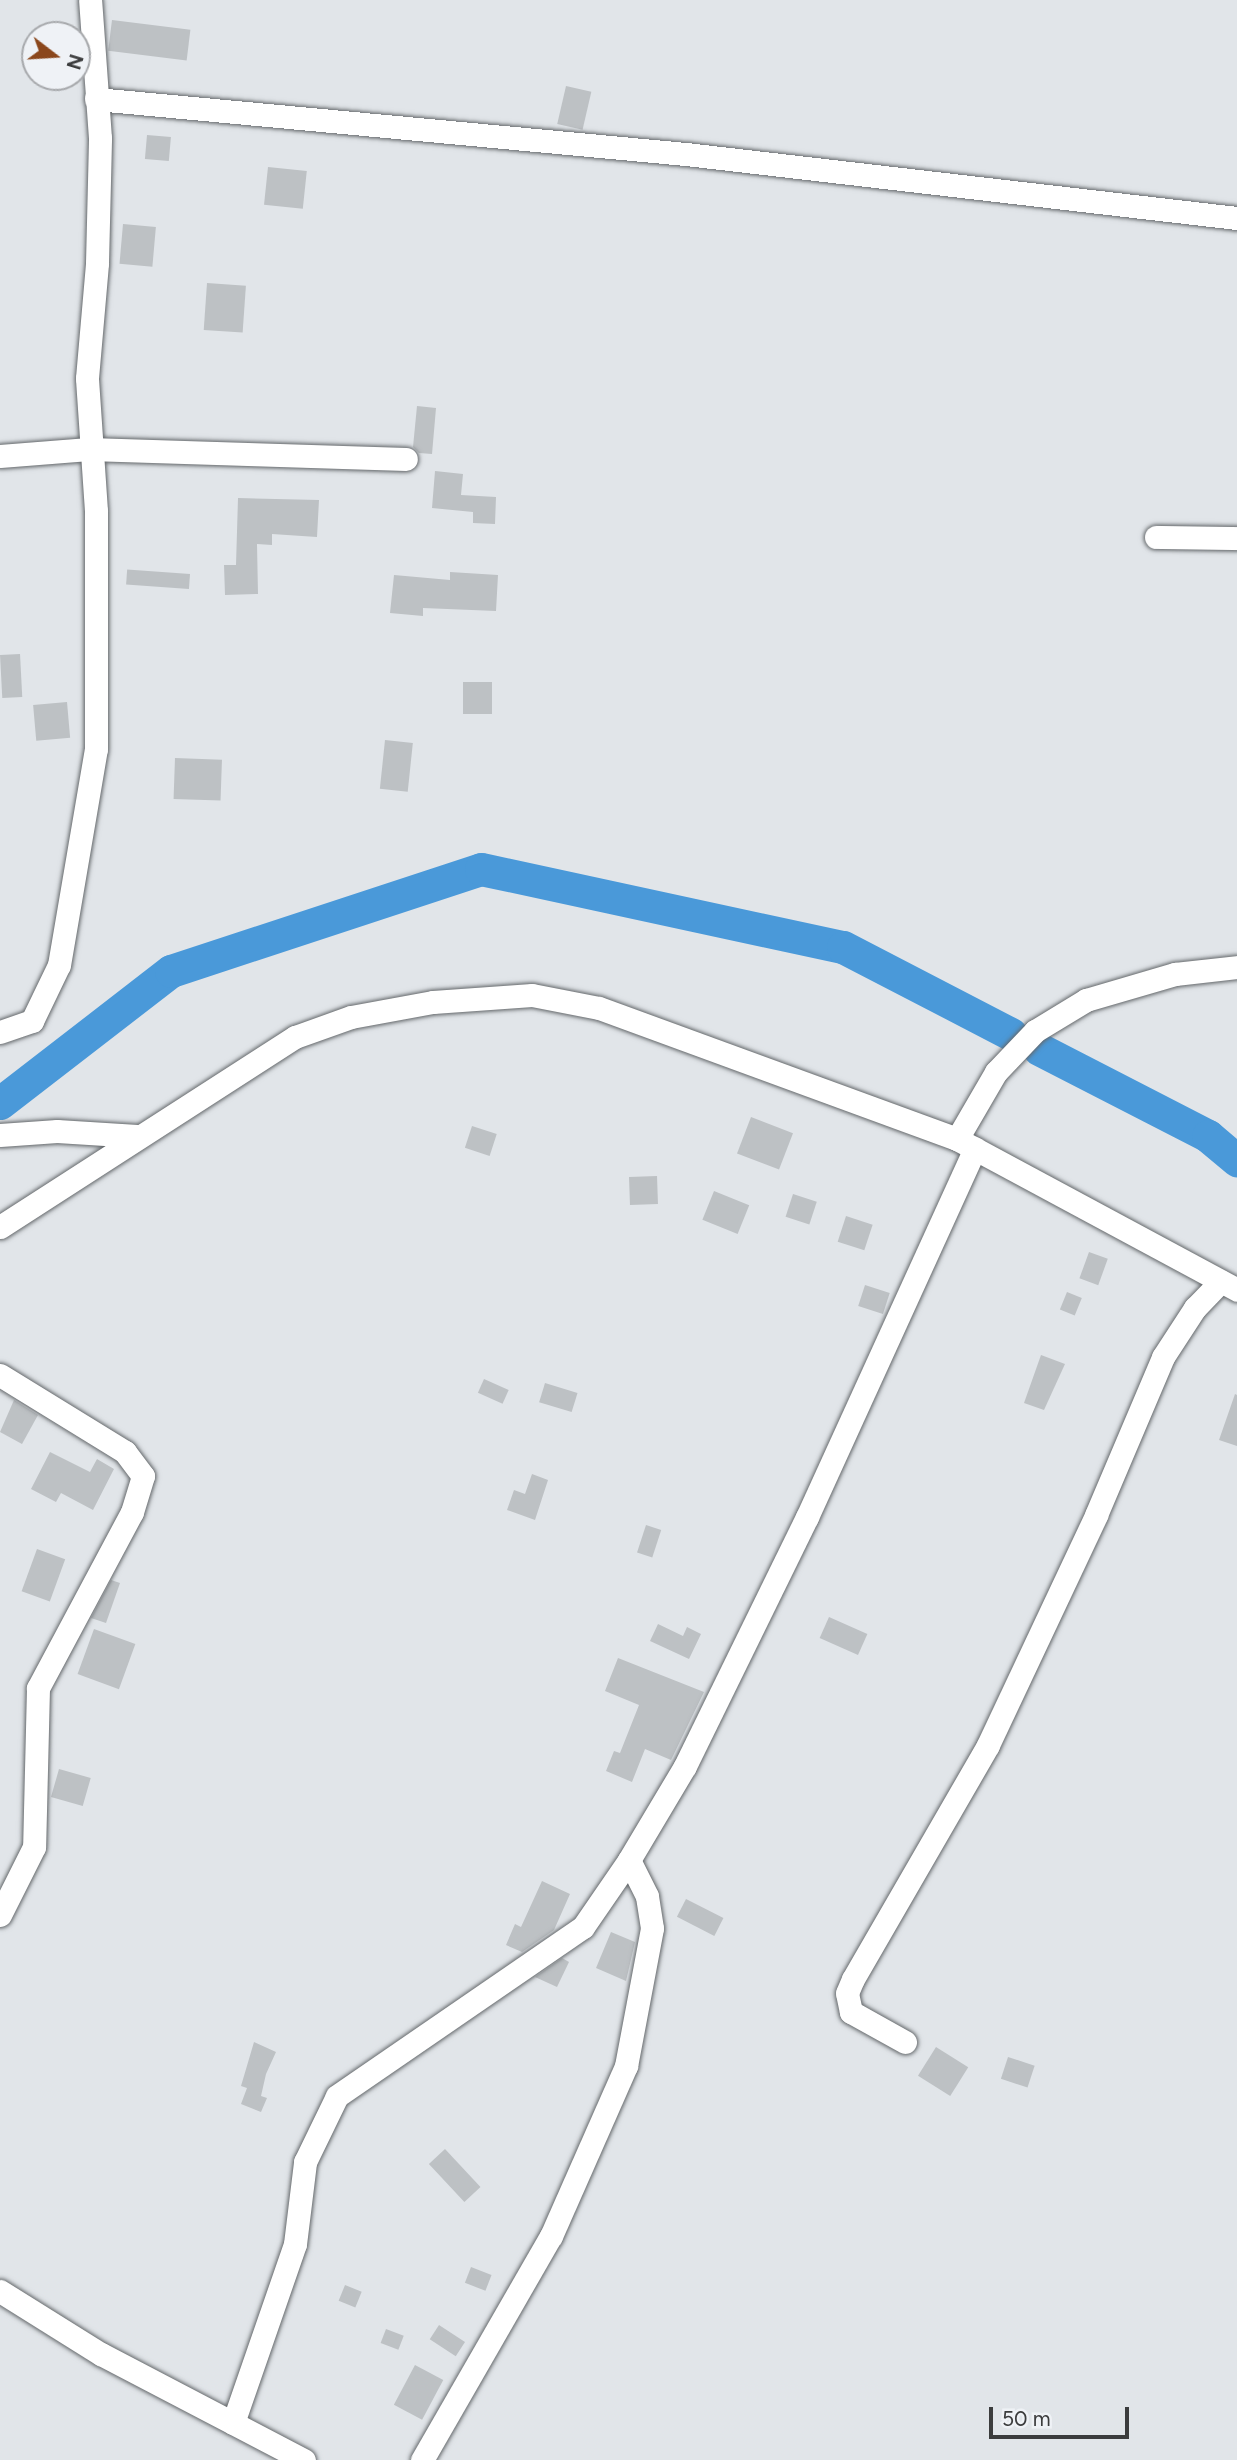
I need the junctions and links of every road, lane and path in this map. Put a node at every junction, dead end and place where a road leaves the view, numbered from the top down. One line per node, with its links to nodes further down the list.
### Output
1 (90, 0): 2 (street)
2 (96, 99): 3 (street); 4 (street)
3 (1237, 218)
4 (89, 449): 5 (street); 6 (street); 10 (street)
5 (0, 456)
6 (406, 459)
7 (1156, 537): 8 (street)
8 (1237, 538)
9 (1237, 967): 13 (street)
10 (0, 1032)
11 (0, 1135): 12 (street)
12 (137, 1136): 13 (street); 14 (street)
13 (966, 1144): 15 (street); 17 (street)
14 (0, 1227)
15 (1229, 1285): 19 (street)
16 (0, 1375): 18 (street)
17 (629, 1860): 21 (street); 23 (street)
18 (0, 1915)
19 (905, 2042)
20 (0, 2291): 21 (street)
21 (233, 2423): 22 (street)
22 (304, 2460)
23 (422, 2460)

